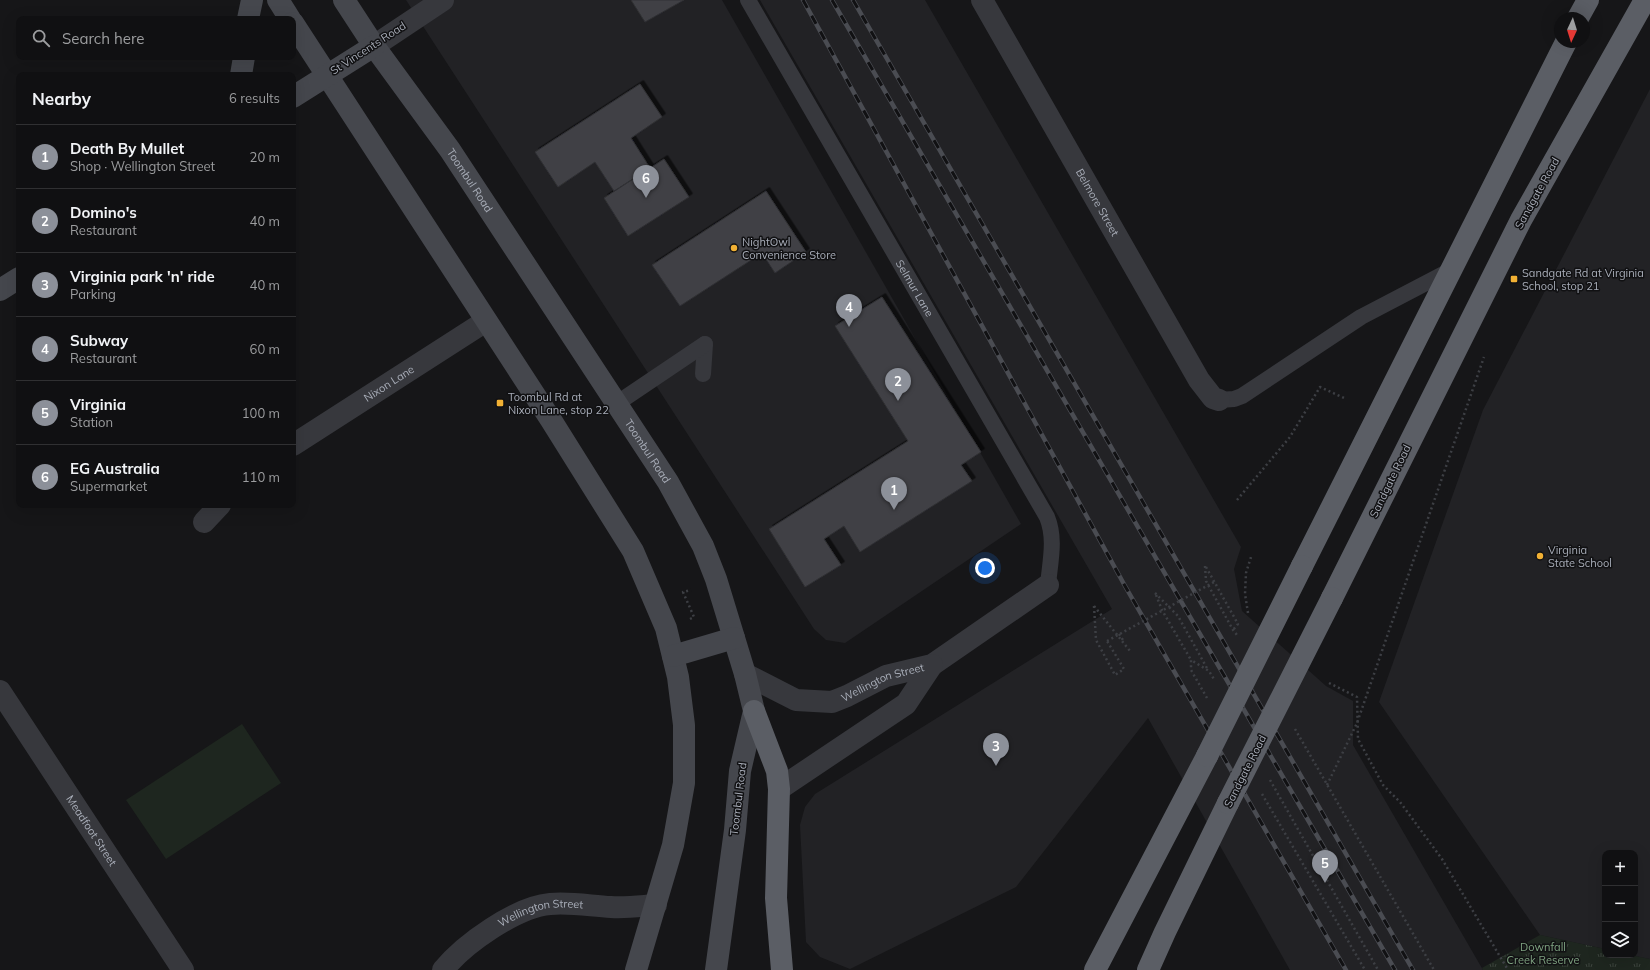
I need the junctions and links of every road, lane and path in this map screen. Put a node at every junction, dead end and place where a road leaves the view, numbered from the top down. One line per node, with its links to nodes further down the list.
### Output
1 (252, 0): 10 (main road)
2 (278, 0): 11 (main road)
3 (344, 0): 13 (main road, Toombul Road)
4 (443, 0): 13 (street, St Vincents Road)
5 (748, 0): 34 (lane, Selmur Lane)
6 (982, 0): 26 (street, Belmore Street)
7 (1588, 0): 9 (highway)
8 (1645, 0): 66 (highway, Sandgate Road, bridge)
9 (1581, 12)
10 (249, 16)
11 (288, 16)
12 (296, 28): 17 (main road)
13 (374, 46): 17 (main road, St Vincents Road); 27 (main road, Toombul Road)
14 (1563, 48): 19 (highway)
15 (244, 60): 16 (main road)
16 (242, 72)
17 (326, 75): 18 (main road, St Vincents Road); 22 (main road)
18 (296, 95)
19 (1449, 271): 26 (lane); 65 (highway, bridge)
20 (16, 280): 21 (main road)
21 (0, 290)
22 (486, 321): 28 (street, Nixon Lane); 43 (main road)
23 (1486, 353): 53 (path)
24 (703, 374): 27 (lane)
25 (1344, 398): 29 (path)
26 (1219, 400)
27 (616, 404): 42 (main road, Toombul Road)
28 (296, 443)
29 (1237, 500)
30 (217, 508): 31 (street)
31 (204, 522)
32 (1251, 557): 37 (path)
33 (1214, 582): 36 (path, bridge); 39 (path); 39 (path)
34 (1048, 585): 45 (street, Wellington Street)
35 (691, 590): 38 (path)
36 (1162, 610): 40 (path, bridge); 44 (path); 46 (path)
37 (1248, 615)
38 (687, 620)
39 (1232, 630): 41 (path)
40 (1119, 634): 40 (path, bridge)
41 (1238, 636)
42 (734, 638): 43 (main road); 47 (main road, Toombul Road)
43 (673, 656): 59 (main road)
44 (1191, 660): 46 (path); 51 (path)
45 (932, 665): 47 (street, Wellington Street); 57 (street, Wellington Street)
46 (1209, 671): 49 (path)
47 (745, 674): 52 (main road, Toombul Road)
48 (1329, 683): 53 (path)
49 (1217, 685)
50 (0, 691): 60 (street, Meadfoot Street)
51 (1211, 704)
52 (754, 712): 57 (highway); 63 (main road, Toombul Road)
53 (1357, 723): 56 (path); 70 (path)
54 (1294, 727): 56 (path)
55 (1267, 775): 68 (path)
56 (1327, 785): 69 (path)
57 (779, 789): 64 (highway)
58 (1261, 791): 67 (path)
59 (656, 905): 61 (street, Wellington Street); 62 (main road)
60 (183, 970)
61 (443, 970)
62 (636, 970)
63 (716, 970)
64 (782, 970)
65 (1095, 970)
66 (1148, 970)
67 (1364, 970)
68 (1378, 970)
69 (1434, 970)
70 (1508, 970)

